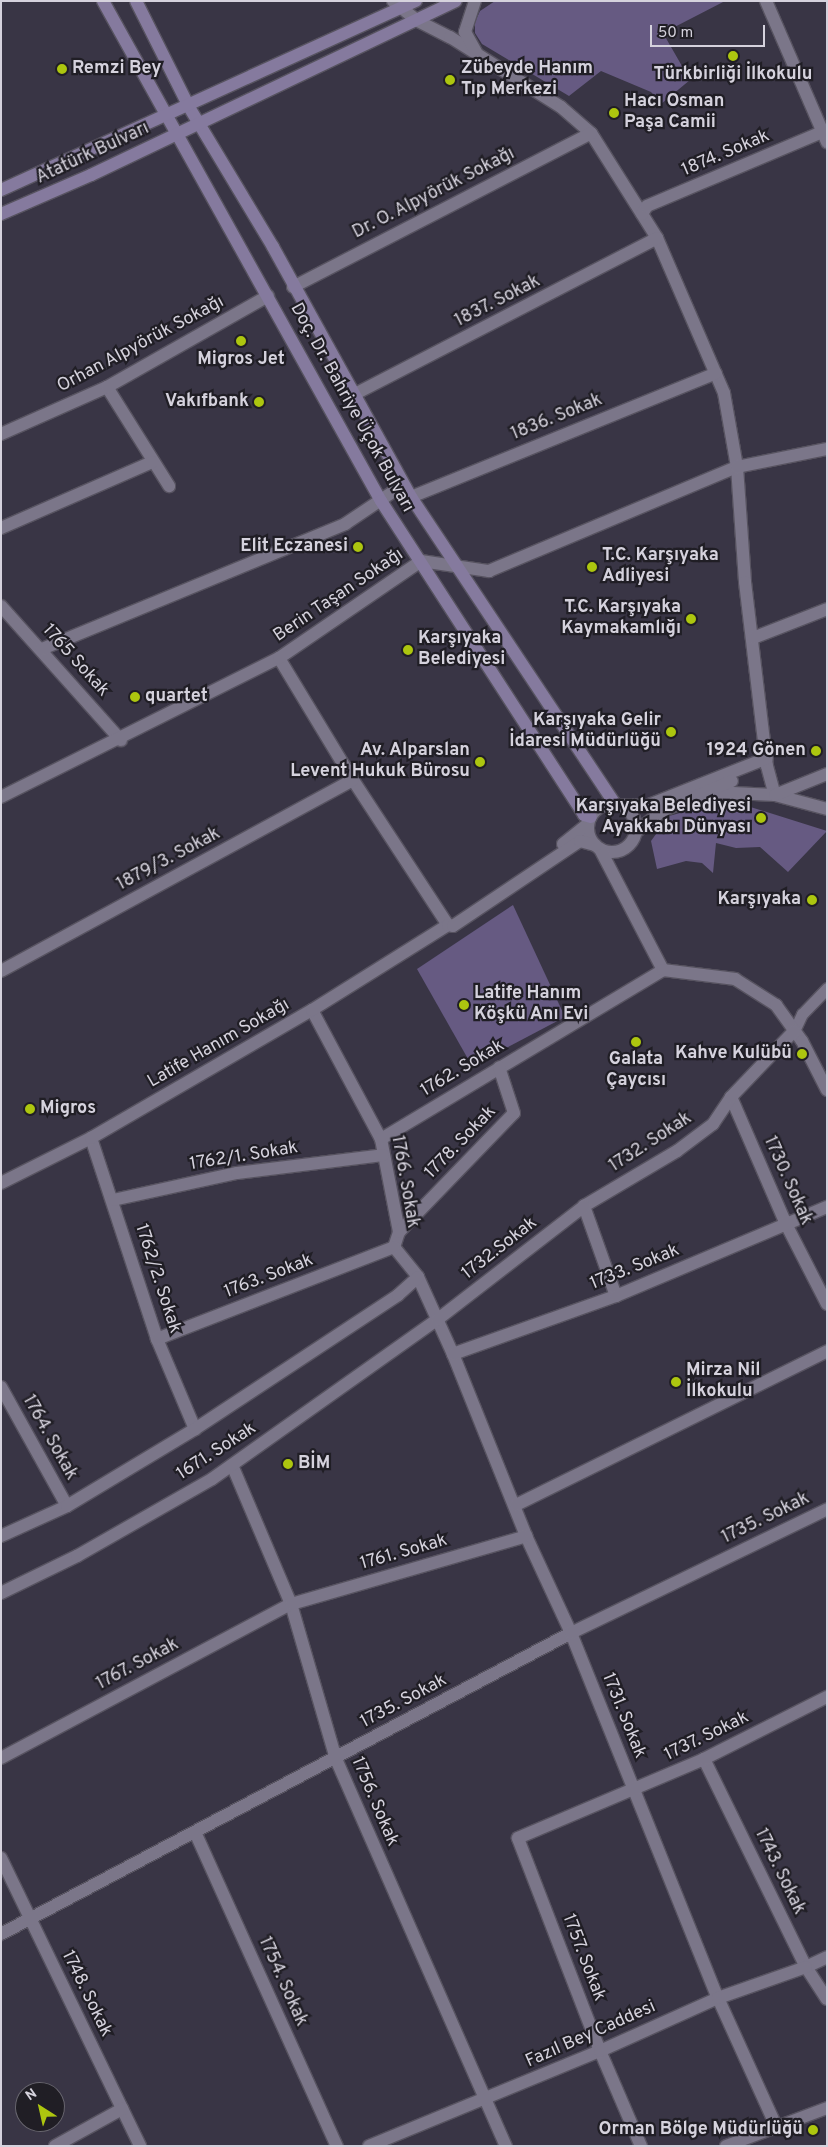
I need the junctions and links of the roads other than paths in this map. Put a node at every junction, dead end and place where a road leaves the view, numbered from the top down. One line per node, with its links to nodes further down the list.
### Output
1 (103, 1): 11 (main road, Doç. Dr. Bahriye Üçok Bulvarı)
2 (136, 1): 10 (main road, Doç. Dr. Bahriye Üçok Bulvarı)
3 (416, 1): 7 (main road, Atatürk Bulvarı)
4 (456, 1): 8 (main road, Atatürk Bulvarı)
5 (475, 1): 9 (street)
6 (766, 1): 15 (street)
7 (397, 5): 8 (street); 10 (main road, Atatürk Bulvarı)
8 (418, 21): 9 (street); 12 (main road, Atatürk Bulvarı)
9 (477, 54): 13 (street)
10 (189, 107): 11 (main road, Atatürk Bulvarı); 12 (main road, Doç. Dr. Bahriye Üçok Bulvarı)
11 (168, 116): 14 (main road, Doç. Dr. Bahriye Üçok Bulvarı); 16 (main road, Atatürk Bulvarı)
12 (198, 123): 14 (main road, Atatürk Bulvarı); 20 (main road, Doç. Dr. Bahriye Üçok Bulvarı)
13 (591, 133): 18 (street); 20 (street, Dr. O. Alpyörük Sokağı)
14 (178, 134): 17 (main road, Atatürk Bulvarı); 21 (main road, Doç. Dr. Bahriye Üçok Bulvarı)
15 (826, 134): 18 (street, 1874. Sokak)
16 (1, 190)
17 (1, 214)
18 (642, 214): 19 (street)
19 (657, 238): 22 (street); 24 (street, 1837. Sokak)
20 (293, 287): 24 (main road, Doç. Dr. Bahriye Üçok Bulvarı)
21 (268, 296): 23 (street, Orhan Alpyörük Sokağı); 32 (main road, Doç. Dr. Bahriye Üçok Bulvarı)
22 (716, 373): 28 (street); 31 (street, 1836. Sokak)
23 (107, 387): 25 (street, Orhan Alpyörük Sokağı); 27 (street)
24 (355, 394): 29 (main road, Doç. Dr. Bahriye Üçok Bulvarı)
25 (1, 434)
26 (827, 449): 28 (street, Berin Taşan Sokağı)
27 (152, 462): 30 (street); 33 (street)
28 (737, 467): 35 (street, Berin Taşan Sokağı); 38 (street)
29 (401, 480): 31 (main road, Doç. Dr. Bahriye Üçok Bulvarı); 32 (street)
30 (169, 486)
31 (410, 497): 35 (main road, Doç. Dr. Bahriye Üçok Bulvarı)
32 (381, 501): 34 (main road, Doç. Dr. Bahriye Üçok Bulvarı); 39 (street)
33 (1, 528)
34 (421, 561): 35 (street, Berin Taşan Sokağı); 40 (street, Berin Taşan Sokağı); 50 (main road, Doç. Dr. Bahriye Üçok Bulvarı)
35 (456, 568): 48 (main road, Doç. Dr. Bahriye Üçok Bulvarı)
36 (1, 606): 39 (street, 1765 Sokak)
37 (827, 609): 38 (street)
38 (753, 638): 42 (street)
39 (42, 649): 41 (street, 1765 Sokak)
40 (279, 658): 41 (street, Berin Taşan Sokağı); 44 (street)
41 (121, 740): 47 (street, Berin Taşan Sokağı)
42 (767, 762): 45 (street); 46 (street); 48 (street)
43 (827, 774): 46 (street)
44 (353, 780): 53 (street); 55 (street, 1879/3. Sokak)
45 (707, 792): 46 (street); 51 (street)
46 (775, 796): 49 (street)
47 (1, 797)
48 (617, 804): 50 (street); 51 (street)
49 (827, 809)
50 (590, 820): 52 (street); 53 (street, Latife Hanım Sokağı)
51 (636, 832): 52 (street)
52 (598, 847): 53 (street, Latife Hanım Sokağı); 54 (street)
53 (448, 926): 57 (street, Latife Hanım Sokağı)
54 (663, 970): 58 (street); 59 (street, 1762. Sokak)
55 (1, 971)
56 (827, 988): 58 (street)
57 (312, 1010): 62 (street, Latife Hanım Sokağı); 63 (street, 1766. Sokak)
58 (794, 1031): 60 (street); 61 (street, 1732. Sokak)
59 (499, 1067): 63 (street, 1762. Sokak); 70 (street, 1778. Sokak)
60 (827, 1090)
61 (731, 1097): 67 (street, 1732. Sokak); 69 (street, 1730. Sokak)
62 (92, 1138): 65 (street, Latife Hanım Sokağı); 66 (street, 1762/2. Sokak)
63 (382, 1139): 64 (street, 1766. Sokak)
64 (383, 1154): 66 (street, 1762/1. Sokak); 70 (street, 1766. Sokak)
65 (1, 1183)
66 (113, 1200): 76 (street, 1762/2. Sokak)
67 (584, 1206): 73 (street); 75 (street, 1732.Sokak)
68 (827, 1207): 69 (street, 1733. Sokak)
69 (786, 1224): 73 (street, 1733. Sokak); 74 (street, 1730. Sokak)
70 (399, 1232): 71 (street, 1766. Sokak)
71 (394, 1247): 72 (street, 1766. Sokak); 76 (street, 1763. Sokak)
72 (418, 1277): 75 (street, 1766. Sokak); 80 (street, 1671. Sokak)
73 (616, 1296): 78 (street, 1733. Sokak)
74 (827, 1304)
75 (438, 1319): 78 (street, 1731. Sokak); 81 (street, 1671. Sokak)
76 (157, 1340): 80 (street, 1762/2. Sokak)
77 (827, 1351): 82 (street)
78 (454, 1354): 82 (street, 1731. Sokak)
79 (1, 1387): 83 (street, 1764. Sokak)
80 (195, 1428): 83 (street, 1671. Sokak)
81 (232, 1465): 87 (street, 1671. Sokak); 88 (street, 1756. Sokak)
82 (516, 1505): 86 (street, 1731. Sokak)
83 (67, 1506): 85 (street, 1671. Sokak)
84 (825, 1513): 89 (street, 1735. Sokak)
85 (1, 1536)
86 (526, 1536): 88 (street, 1761. Sokak); 89 (street, 1731. Sokak)
87 (1, 1593)
88 (291, 1604): 91 (street, 1767. Sokak); 92 (street, 1756. Sokak)
89 (571, 1633): 92 (street, 1735. Sokak); 94 (street, 1731. Sokak)
90 (827, 1698): 93 (street, 1737. Sokak)
91 (1, 1758)
92 (336, 1758): 95 (street, 1735. Sokak); 105 (street, 1756. Sokak)
93 (704, 1759): 94 (street, 1737. Sokak); 101 (street, 1743. Sokak)
94 (634, 1790): 96 (street, 1737. Sokak); 102 (street, 1731. Sokak)
95 (195, 1832): 98 (street, 1735. Sokak); 111 (street, 1754. Sokak)
96 (518, 1838): 104 (street, 1757. Sokak)
97 (1, 1858): 98 (street, 1748. Sokak)
98 (30, 1918): 99 (street, 1735. Sokak); 107 (street, 1748. Sokak)
99 (1, 1934)
100 (827, 1957): 101 (street, Fazıl Bey Caddesi)
101 (806, 1967): 102 (street, Fazıl Bey Caddesi); 103 (street, 1743. Sokak)
102 (718, 1998): 104 (street, Fazıl Bey Caddesi); 108 (street, 1731. Sokak)
103 (827, 1999)
104 (600, 2051): 105 (street, Fazıl Bey Caddesi); 114 (street, 1757. Sokak)
105 (484, 2100): 112 (street, Fazıl Bey Caddesi); 113 (street, 1756. Sokak)
106 (827, 2108): 108 (street)
107 (122, 2109): 109 (street); 110 (street, 1748. Sokak)
108 (776, 2126): 115 (street)
109 (55, 2146)
110 (140, 2146)
111 (337, 2146)
112 (369, 2146)
113 (506, 2146)
114 (641, 2146)
115 (726, 2146)

